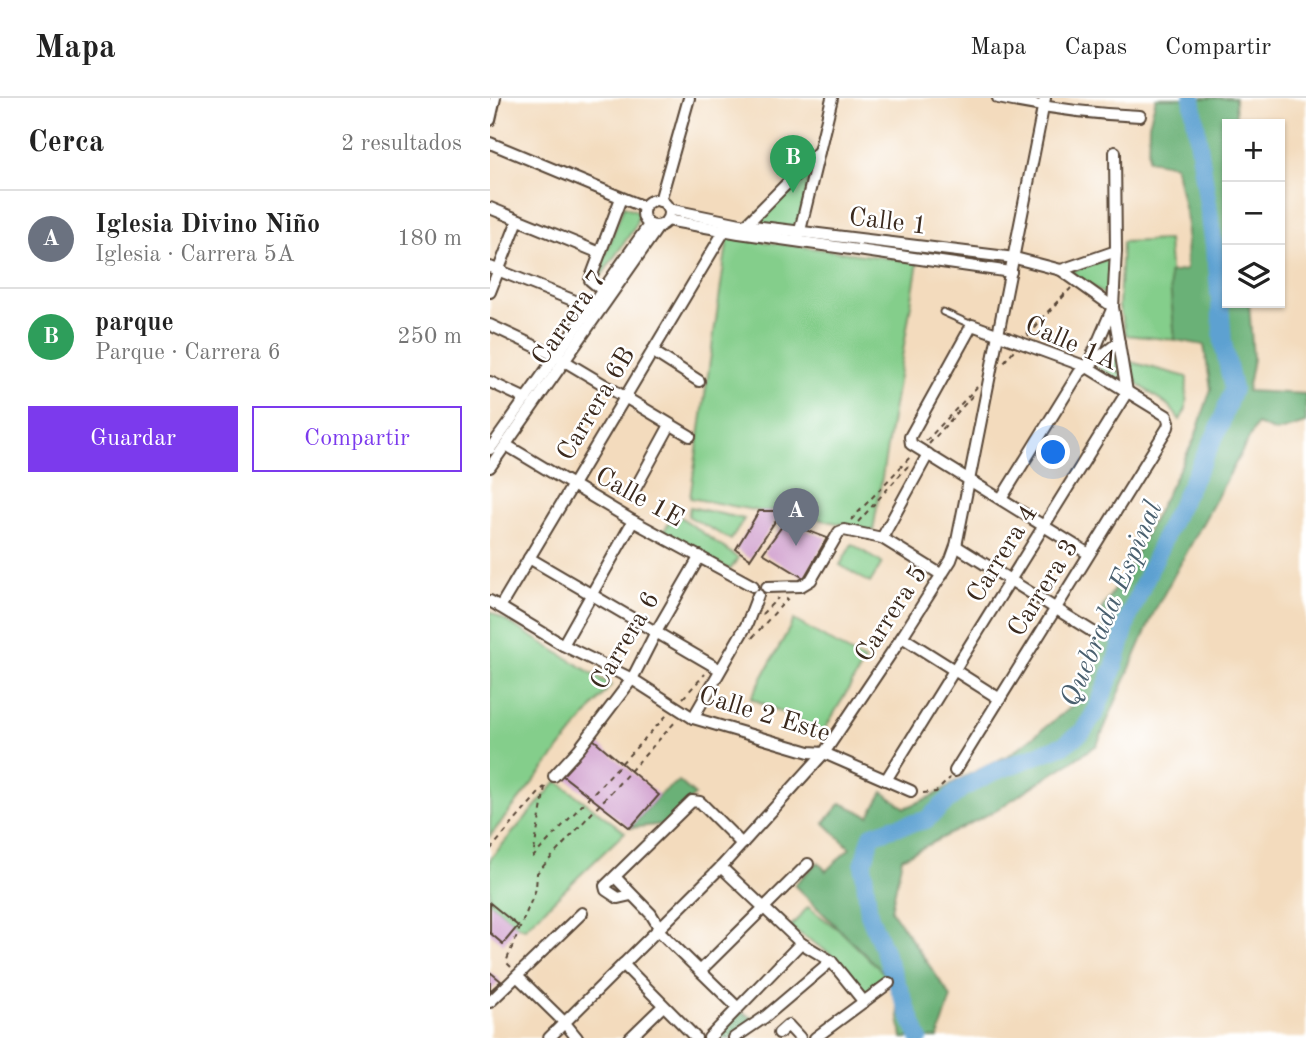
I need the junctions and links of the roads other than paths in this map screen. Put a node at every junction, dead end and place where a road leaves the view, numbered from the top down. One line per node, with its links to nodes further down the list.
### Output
1 (495, 98): 7 (street)
2 (689, 98): 14 (street, Carrera 7)
3 (832, 98): 9 (street)
4 (999, 98): 5 (street)
5 (1044, 103): 6 (street); 21 (street, Carrera 5)
6 (1140, 116)
7 (490, 120)
8 (490, 143): 11 (street)
9 (818, 151): 17 (street); 18 (street)
10 (1115, 152): 19 (street)
11 (621, 198): 12 (street); 20 (street)
12 (644, 207): 14 (street); 14 (street)
13 (490, 208): 15 (street)
14 (661, 216): 16 (street, Calle 1); 25 (street, Carrera 7); 35 (street, Carrera 7)
15 (518, 220): 20 (street); 22 (street)
16 (727, 227): 17 (street, Calle 1); 34 (street, Carrera 6B)
17 (742, 230): 18 (street, Calle 1)
18 (799, 237): 21 (street, Calle 1); 24 (street, Calle 1)
19 (1116, 251): 23 (street); 28 (street)
20 (600, 253): 25 (street)
21 (1015, 258): 23 (street, Calle 1); 24 (street, Carrera 5)
22 (494, 269): 26 (street); 27 (street)
23 (1061, 270): 28 (street, Calle 1)
24 (1012, 272): 32 (street, Carrera 5)
25 (602, 290): 27 (street, Carrera 7)
26 (490, 292)
27 (590, 307): 35 (street, Carrera 7)
28 (1113, 307): 33 (street); 36 (street)
29 (943, 312): 31 (lane, Calle 1A)
30 (490, 325): 35 (street)
31 (972, 325): 32 (street, Calle 1A); 46 (street)
32 (997, 334): 36 (street, Calle 1A); 48 (street, Carrera 5)
33 (1119, 342): 36 (street); 39 (street)
34 (652, 351): 37 (street); 40 (street, Carrera 6B)
35 (560, 358): 40 (street); 41 (street, Carrera 7); 45 (street, Carrera 7)
36 (1087, 367): 39 (street, Calle 1A); 51 (street)
37 (699, 381)
38 (490, 382): 41 (street)
39 (1127, 392): 43 (street, Calle 1A); 53 (street, Carrera 4)
40 (624, 398): 42 (street); 49 (street, Carrera 6B)
41 (526, 399): 45 (street, Carrera 7)
42 (670, 425): 44 (street); 50 (street)
43 (1168, 427): 56 (street, Carrera 3)
44 (690, 436)
45 (495, 443): 47 (street, Carrera 7); 49 (street, Calle 1E)
46 (928, 454): 48 (street); 54 (street)
47 (490, 467)
48 (969, 481): 51 (street); 55 (street, Carrera 5)
49 (573, 484): 52 (street, Calle 1E); 58 (street, Carrera 6B)
50 (634, 491)
51 (1001, 499): 53 (street)
52 (633, 521): 57 (street, Calle 1E); 62 (street)
53 (1044, 526): 56 (street); 60 (street, Carrera 4)
54 (882, 538): 59 (street); 61 (street)
55 (956, 546): 59 (street, Carrera 5); 60 (street)
56 (1089, 554): 64 (street, Carrera 3)
57 (700, 556): 61 (street, Calle 1E); 65 (street, Carrera 6)
58 (529, 558): 62 (street); 63 (street, Carrera 6B)
59 (942, 575): 67 (street, Carrera 5)
60 (1010, 580): 64 (street); 70 (street, Carrera 4)
61 (755, 590): 69 (street)
62 (591, 594): 65 (street); 68 (street)
63 (495, 604): 68 (street, Calle 2 Este)
64 (1055, 609): 66 (street); 72 (street, Carrera 3)
65 (656, 632): 69 (street); 71 (street, Carrera 6)
66 (1093, 632)
67 (902, 637): 70 (street); 74 (street, Carrera 5)
68 (563, 645): 71 (street, Calle 2 Este)
69 (719, 669): 73 (street)
70 (954, 670): 72 (street); 77 (street, Carrera 4)
71 (632, 679): 73 (street, Calle 2 Este); 76 (street, Carrera 6)
72 (999, 699): 75 (street, Carrera 3)
73 (693, 718): 74 (street, Calle 2 Este)
74 (824, 754): 77 (street, Calle 2 Este); 79 (street, Carrera 5)
75 (955, 771)
76 (554, 776)
77 (886, 780): 78 (street, Calle 2 Este)
78 (911, 791)
79 (742, 844): 81 (street, Carrera 5); 82 (street)
80 (808, 864): 84 (street)
81 (721, 867): 84 (street); 86 (street, Carrera 5)
82 (616, 878): 83 (street); 83 (street)
83 (632, 895): 86 (street)
84 (762, 908): 87 (street); 90 (street)
85 (582, 913): 91 (street)
86 (658, 928): 89 (street, Carrera 5); 90 (street)
87 (801, 943): 88 (street); 96 (street)
88 (831, 961): 94 (street); 97 (street)
89 (623, 964): 95 (street); 98 (street, Carrera 5)
90 (700, 971): 96 (street)
91 (518, 977): 93 (street); 98 (street)
92 (889, 983): 94 (street)
93 (490, 1002)
94 (864, 1002): 107 (street)
95 (663, 1006): 102 (street); 103 (street)
96 (737, 1007): 104 (street)
97 (765, 1017): 99 (street); 105 (street)
98 (564, 1022): 100 (street, Carrera 5); 101 (street)
99 (777, 1035): 106 (street)
100 (549, 1038)
101 (577, 1038)
102 (631, 1038)
103 (696, 1038)
104 (709, 1038)
105 (734, 1038)
106 (800, 1038)
107 (815, 1038)

